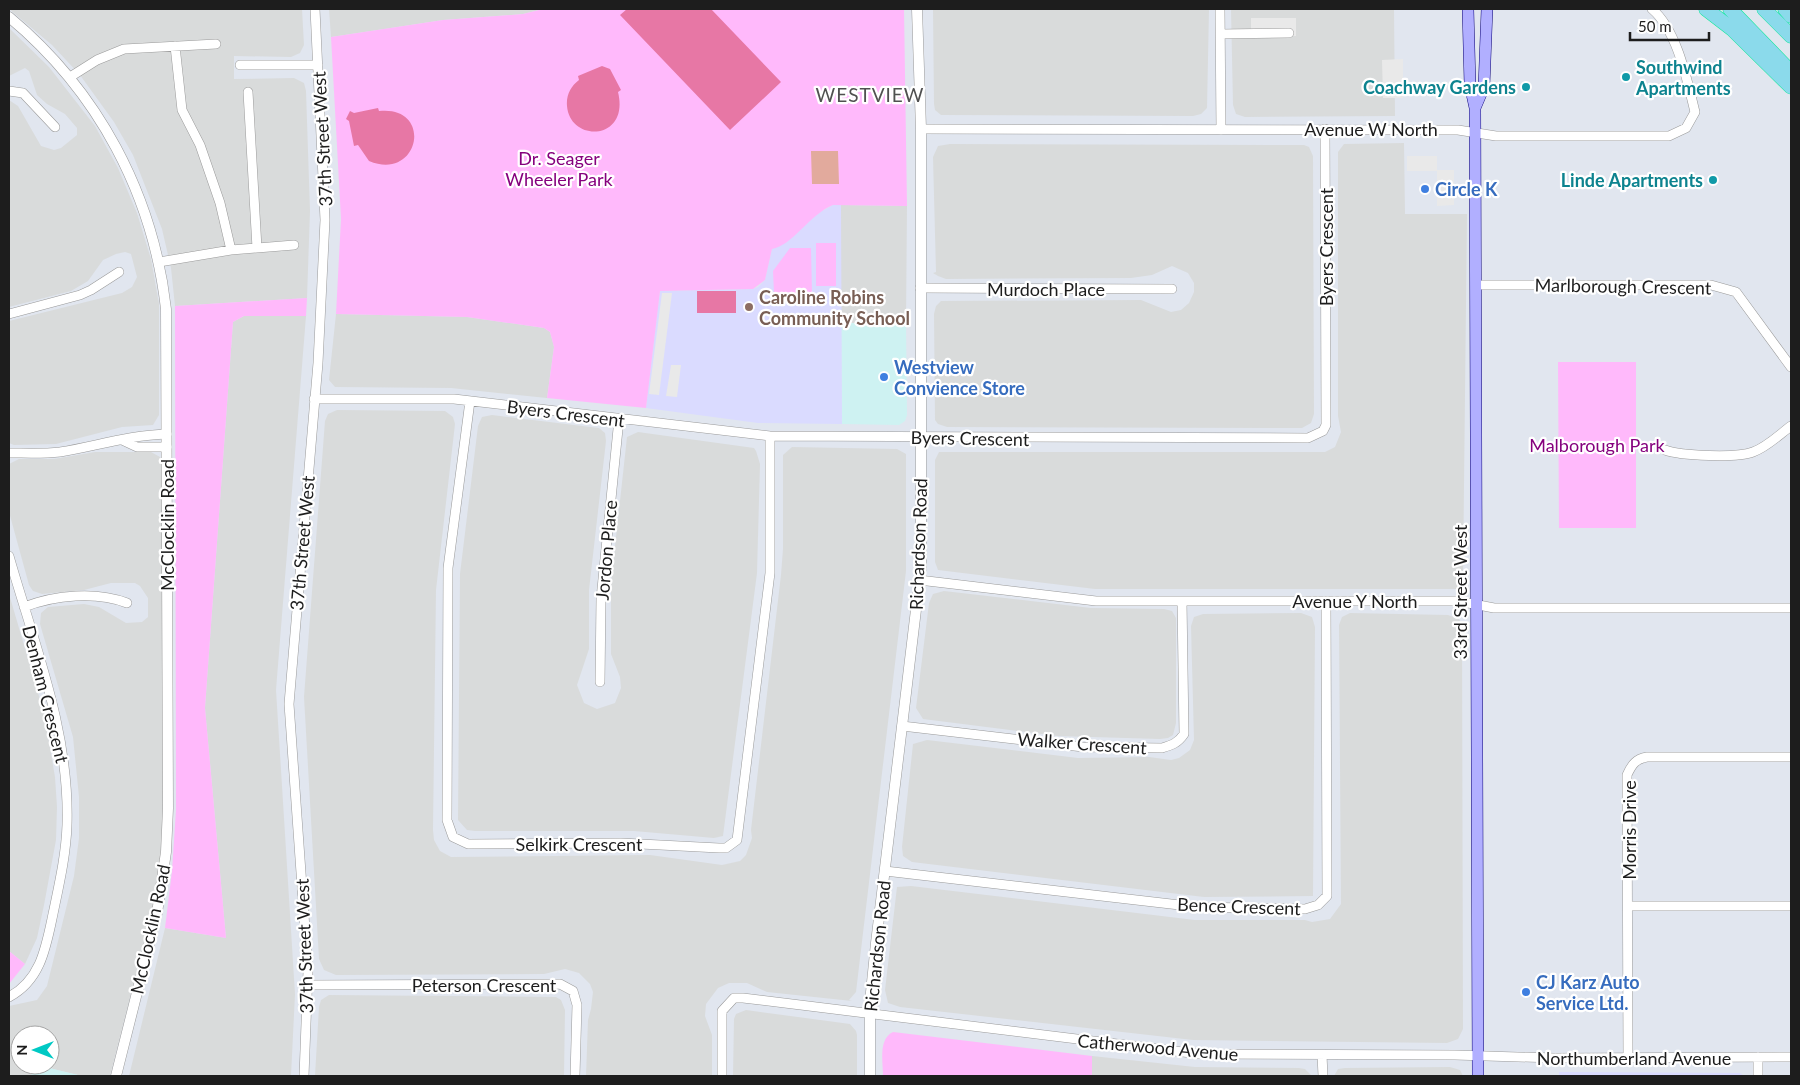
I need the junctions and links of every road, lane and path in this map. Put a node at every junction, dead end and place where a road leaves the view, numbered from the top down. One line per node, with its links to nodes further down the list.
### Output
1 (315, 9): 19 (street, 37th Street West)
2 (917, 9): 27 (street, Richardson Road)
3 (1220, 9): 14 (street)
4 (1468, 9): 25 (main road, 33rd Street West)
5 (1487, 9): 25 (main road, 33rd Street West)
6 (1652, 9): 30 (street, Avenue W North)
7 (1706, 9): 22 (highway)
8 (1730, 9): 20 (highway)
9 (1764, 9): 15 (highway)
10 (1785, 9): 11 (highway)
11 (1791, 16)
12 (9, 18): 21 (street, McClocklin Road)
13 (1289, 33): 14 (street)
14 (1221, 34): 29 (street)
15 (1791, 36)
16 (216, 44): 17 (street)
17 (175, 46): 21 (street); 33 (street)
18 (240, 66): 19 (street)
19 (318, 66): 41 (street, 37th Street West)
20 (1791, 72)
21 (70, 77): 34 (street, McClocklin Road)
22 (1791, 87)
23 (9, 91): 26 (street)
24 (248, 92): 32 (street)
25 (1475, 108): 30 (main road, 33rd Street West)
26 (55, 127)
27 (921, 129): 29 (street, Avenue W North); 37 (street, Richardson Road)
28 (1325, 129): 29 (street, Avenue W North); 30 (street, Avenue W North); 47 (street, Byers Crescent)
29 (1221, 130)
30 (1476, 133): 36 (main road, 33rd Street West)
31 (294, 245): 32 (street)
32 (257, 248): 33 (street)
33 (231, 250): 34 (street)
34 (159, 262): 45 (street, McClocklin Road)
35 (119, 272): 39 (street)
36 (1477, 285): 40 (street, Marlborough Crescent); 57 (main road, 33rd Street West)
37 (920, 288): 38 (street, Murdoch Place); 47 (street, Richardson Road)
38 (1172, 289)
39 (9, 314)
40 (1791, 367)
41 (314, 399): 42 (street, Byers Crescent); 66 (street, 37th Street West)
42 (470, 401): 43 (street, Byers Crescent); 46 (street, Selkirk Crescent)
43 (619, 419): 46 (street, Byers Crescent); 60 (street, Jordon Place)
44 (1791, 426): 50 (street)
45 (167, 434): 48 (street); 49 (street, McClocklin Road)
46 (770, 436): 47 (street, Byers Crescent)
47 (920, 437): 53 (street, Richardson Road)
48 (122, 440): 49 (street); 51 (street)
49 (167, 448): 74 (street, McClocklin Road)
50 (1665, 450)
51 (9, 453)
52 (9, 556): 58 (street, Denham Crescent)
53 (919, 580): 54 (street, Avenue Y North); 61 (street, Richardson Road)
54 (1182, 601): 55 (street, Avenue Y North); 61 (street, Walker Crescent)
55 (1326, 601): 57 (street, Avenue Y North); 63 (street, Bence Crescent)
56 (127, 603): 58 (street)
57 (1477, 605): 59 (street, Avenue Y North); 70 (main road, 33rd Street West)
58 (24, 607): 67 (street, Denham Crescent)
59 (1791, 608)
60 (600, 682)
61 (902, 726): 63 (street, Richardson Road)
62 (1791, 757): 64 (street, Morris Drive)
63 (885, 870): 68 (street, Richardson Road)
64 (1628, 906): 65 (street); 73 (street, Morris Drive)
65 (1791, 906)
66 (308, 985): 75 (street, 37th Street West); 76 (street, Peterson Crescent)
67 (9, 997)
68 (870, 1015): 69 (street, Catherwood Avenue); 77 (street, Catherwood Avenue); 78 (street, Richardson Road)
69 (1322, 1055): 70 (street, Catherwood Avenue); 79 (street)
70 (1478, 1056): 73 (street, Northumberland Avenue); 80 (main road, 33rd Street West)
71 (1758, 1057): 72 (street, Northumberland Avenue); 73 (street, Northumberland Avenue); 81 (street)
72 (1791, 1057)
73 (1628, 1058)
74 (116, 1076)
75 (304, 1076)
76 (575, 1076)
77 (722, 1076)
78 (870, 1076)
79 (1323, 1076)
80 (1478, 1076)
81 (1758, 1076)

